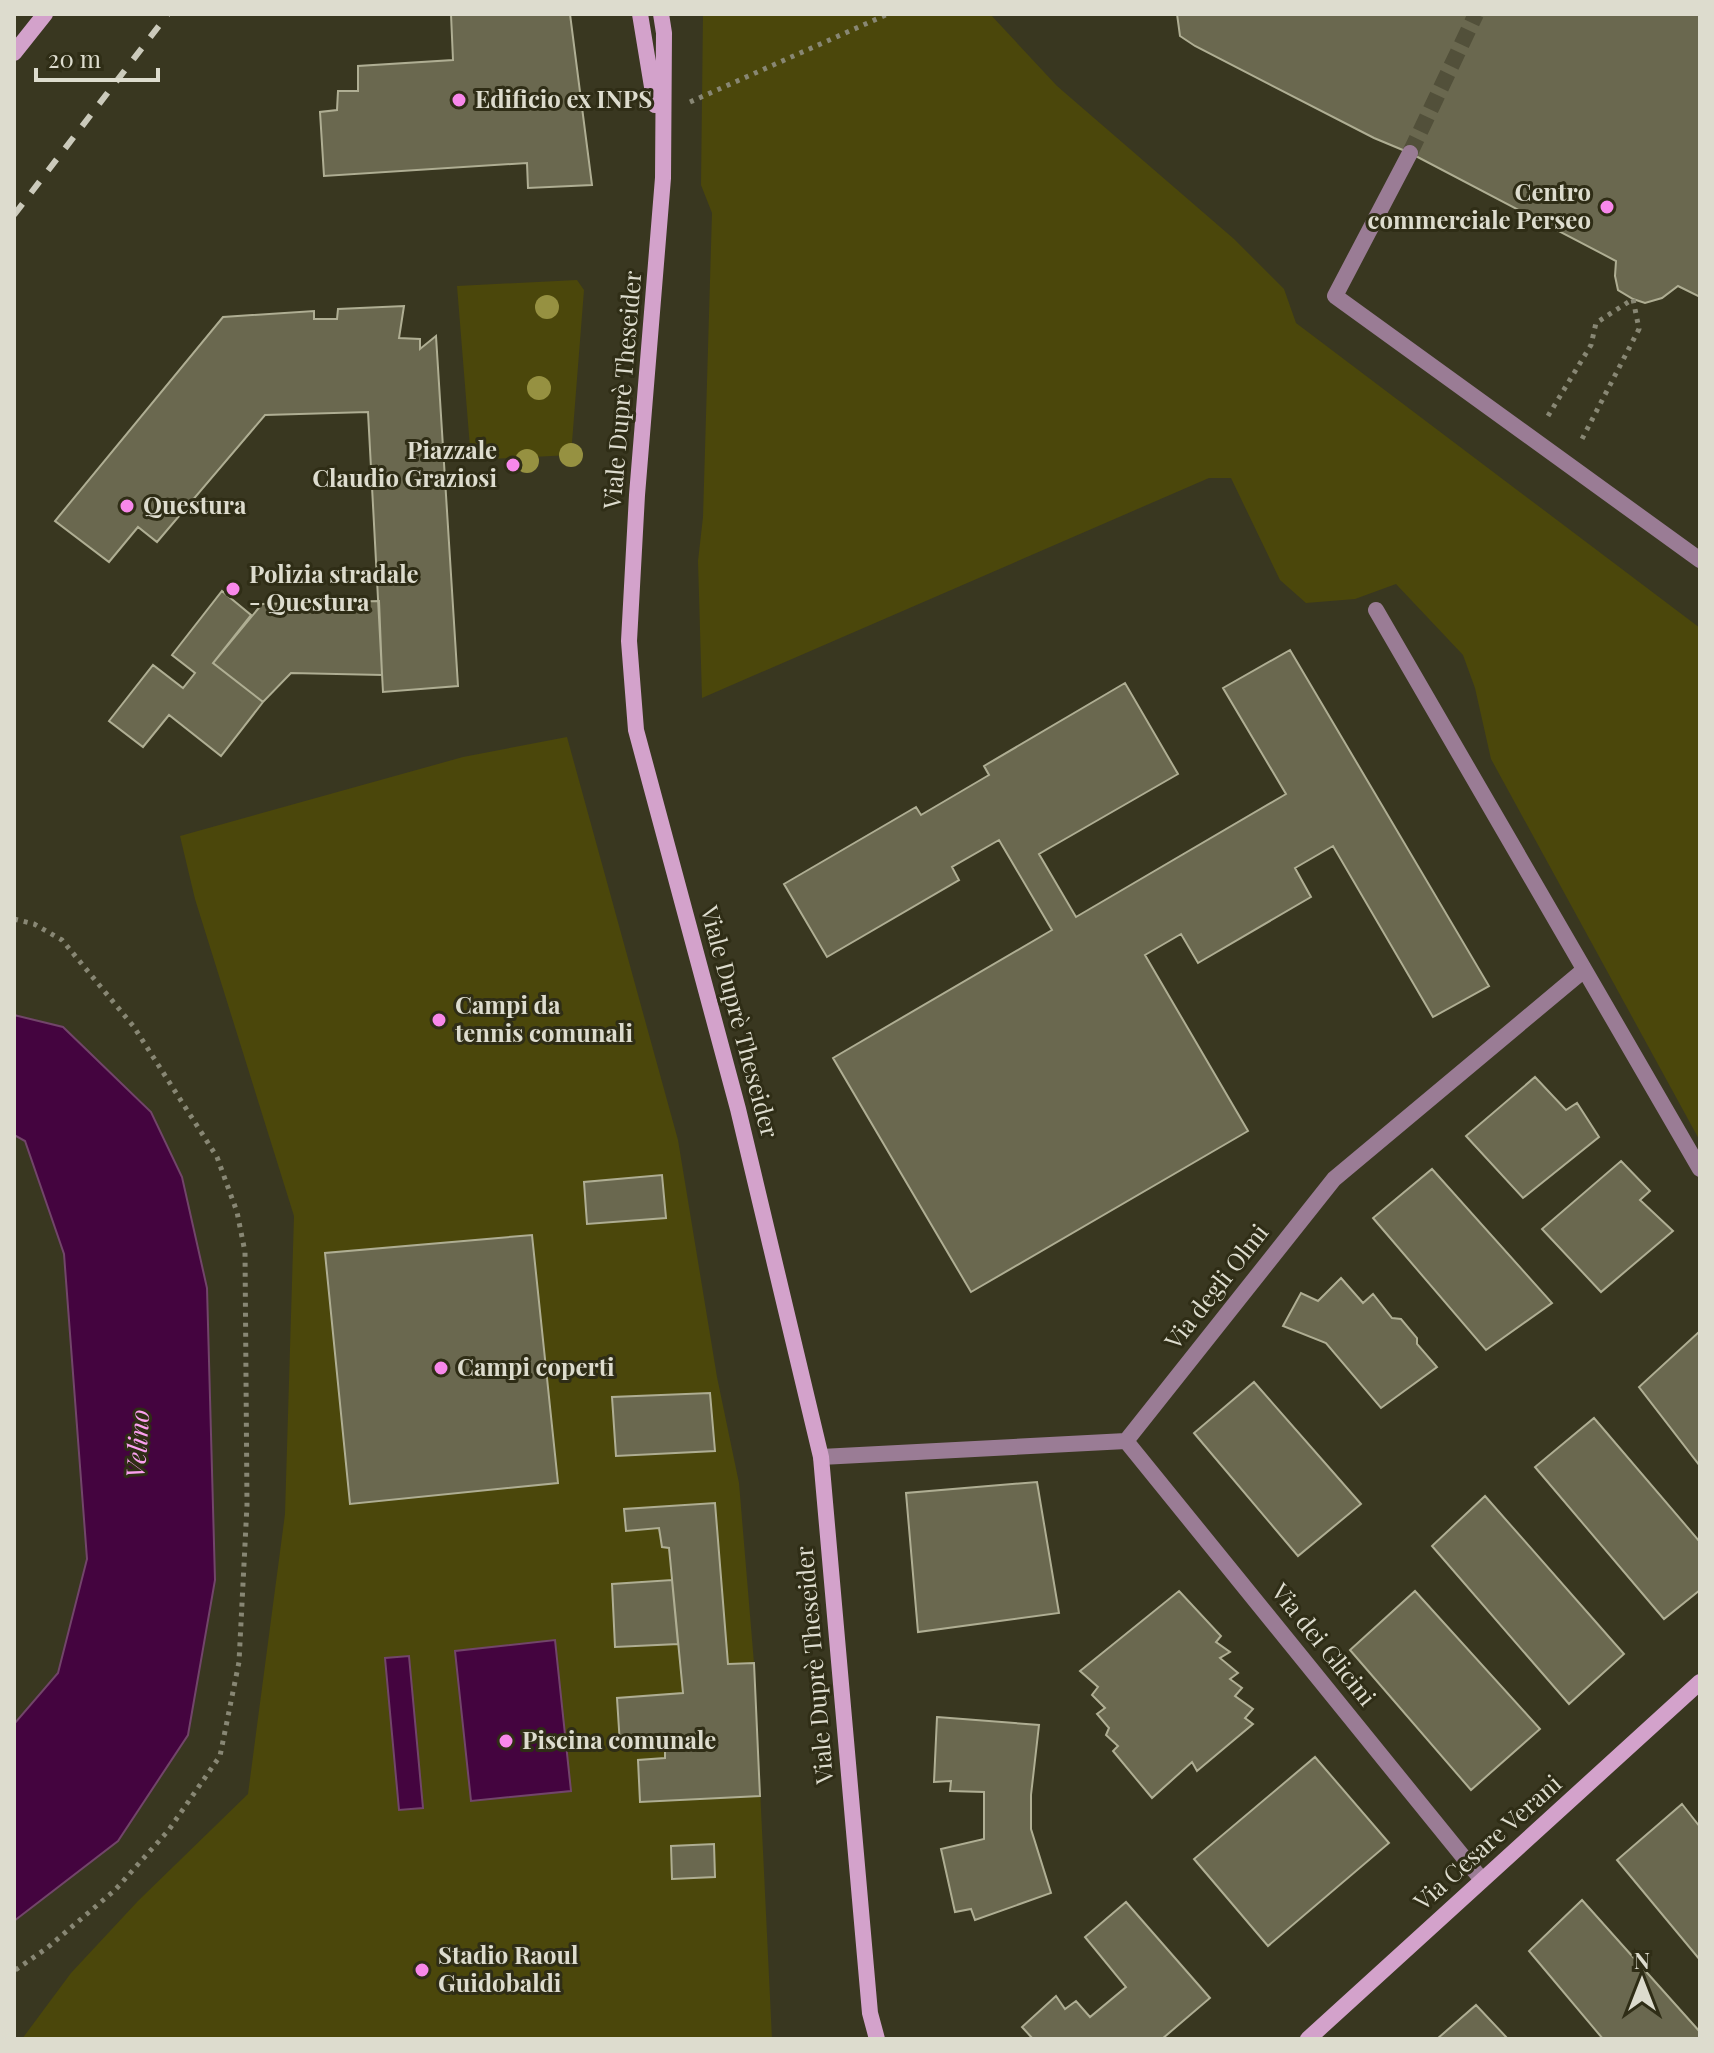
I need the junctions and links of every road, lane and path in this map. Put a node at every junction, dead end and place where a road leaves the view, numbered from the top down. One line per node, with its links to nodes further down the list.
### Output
1 (45, 14): 5 (street)
2 (640, 14): 8 (street)
3 (661, 14): 6 (street, Viale Duprè Theseider)
4 (888, 14): 6 (path)
5 (14, 53)
6 (664, 114): 8 (street, Viale Duprè Theseider)
7 (1410, 153): 9 (street)
8 (663, 178): 17 (street, Viale Duprè Theseider)
9 (1533, 441): 10 (street); 10 (path)
10 (1569, 467): 11 (street)
11 (1700, 560)
12 (1376, 610): 14 (street)
13 (14, 919): 20 (path)
14 (1584, 970): 15 (street); 16 (street, Via degli Olmi)
15 (1700, 1169)
16 (1126, 1441): 17 (street); 19 (street, Via dei Glicini)
17 (821, 1457): 21 (street, Viale Duprè Theseider)
18 (1700, 1682): 19 (street, Via Cesare Verani)
19 (1482, 1880): 22 (street, Via Cesare Verani)
20 (14, 1971)
21 (877, 2039)
22 (1308, 2039)

